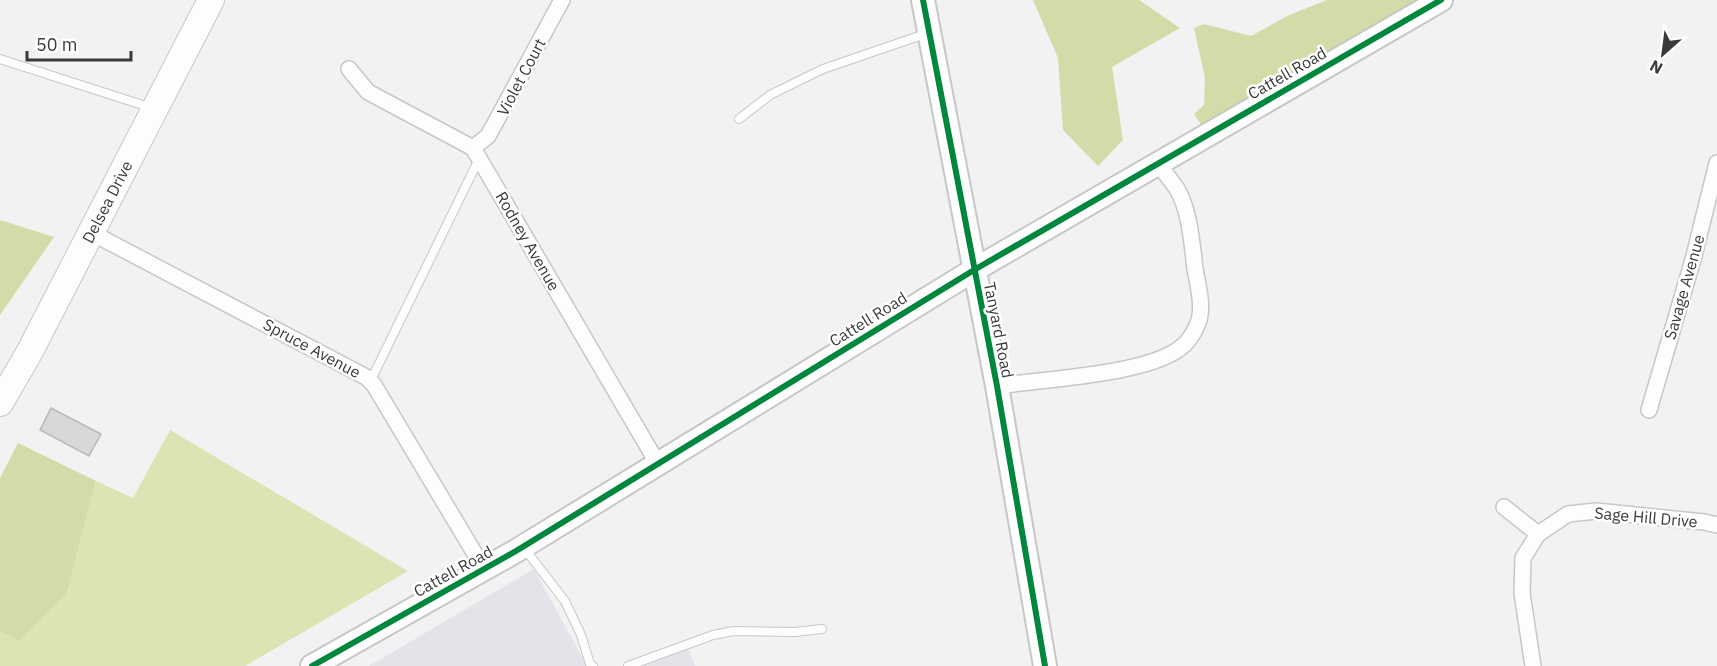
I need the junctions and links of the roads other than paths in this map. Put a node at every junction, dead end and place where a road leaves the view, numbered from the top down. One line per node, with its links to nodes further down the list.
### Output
1 (211, 0): 8 (main road, Delsea Drive)
2 (562, 0): 10 (street, Violet Court)
3 (923, 0): 5 (street, Tanyard Road)
4 (1441, 0): 11 (street, Cattell Road)
5 (929, 32): 9 (lane); 14 (street, Tanyard Road)
6 (0, 59): 8 (lane)
7 (349, 69): 10 (street)
8 (154, 109): 13 (main road, Delsea Drive)
9 (739, 119)
10 (476, 153): 15 (lane); 19 (street, Rodney Avenue)
11 (1158, 163): 14 (street, Cattell Road); 16 (street)
12 (1717, 164): 18 (street, Savage Avenue)
13 (90, 232): 15 (street, Spruce Avenue); 17 (main road, Delsea Drive)
14 (974, 270): 16 (street, Tanyard Road); 19 (street, Cattell Road)
15 (370, 382): 24 (street, Spruce Avenue)
16 (997, 386): 29 (street, Tanyard Road)
17 (0, 403)
18 (1649, 410)
19 (658, 464): 23 (street, Cattell Road)
20 (1504, 507): 22 (street)
21 (1717, 525): 22 (street, Sage Hill Drive)
22 (1538, 534): 30 (street, Sage Hill Drive)
23 (524, 547): 24 (street, Cattell Road); 27 (lane)
24 (484, 569): 26 (street, Cattell Road)
25 (822, 629): 28 (lane)
26 (312, 666)
27 (593, 666)
28 (628, 666)
29 (1045, 666)
30 (1533, 666)

